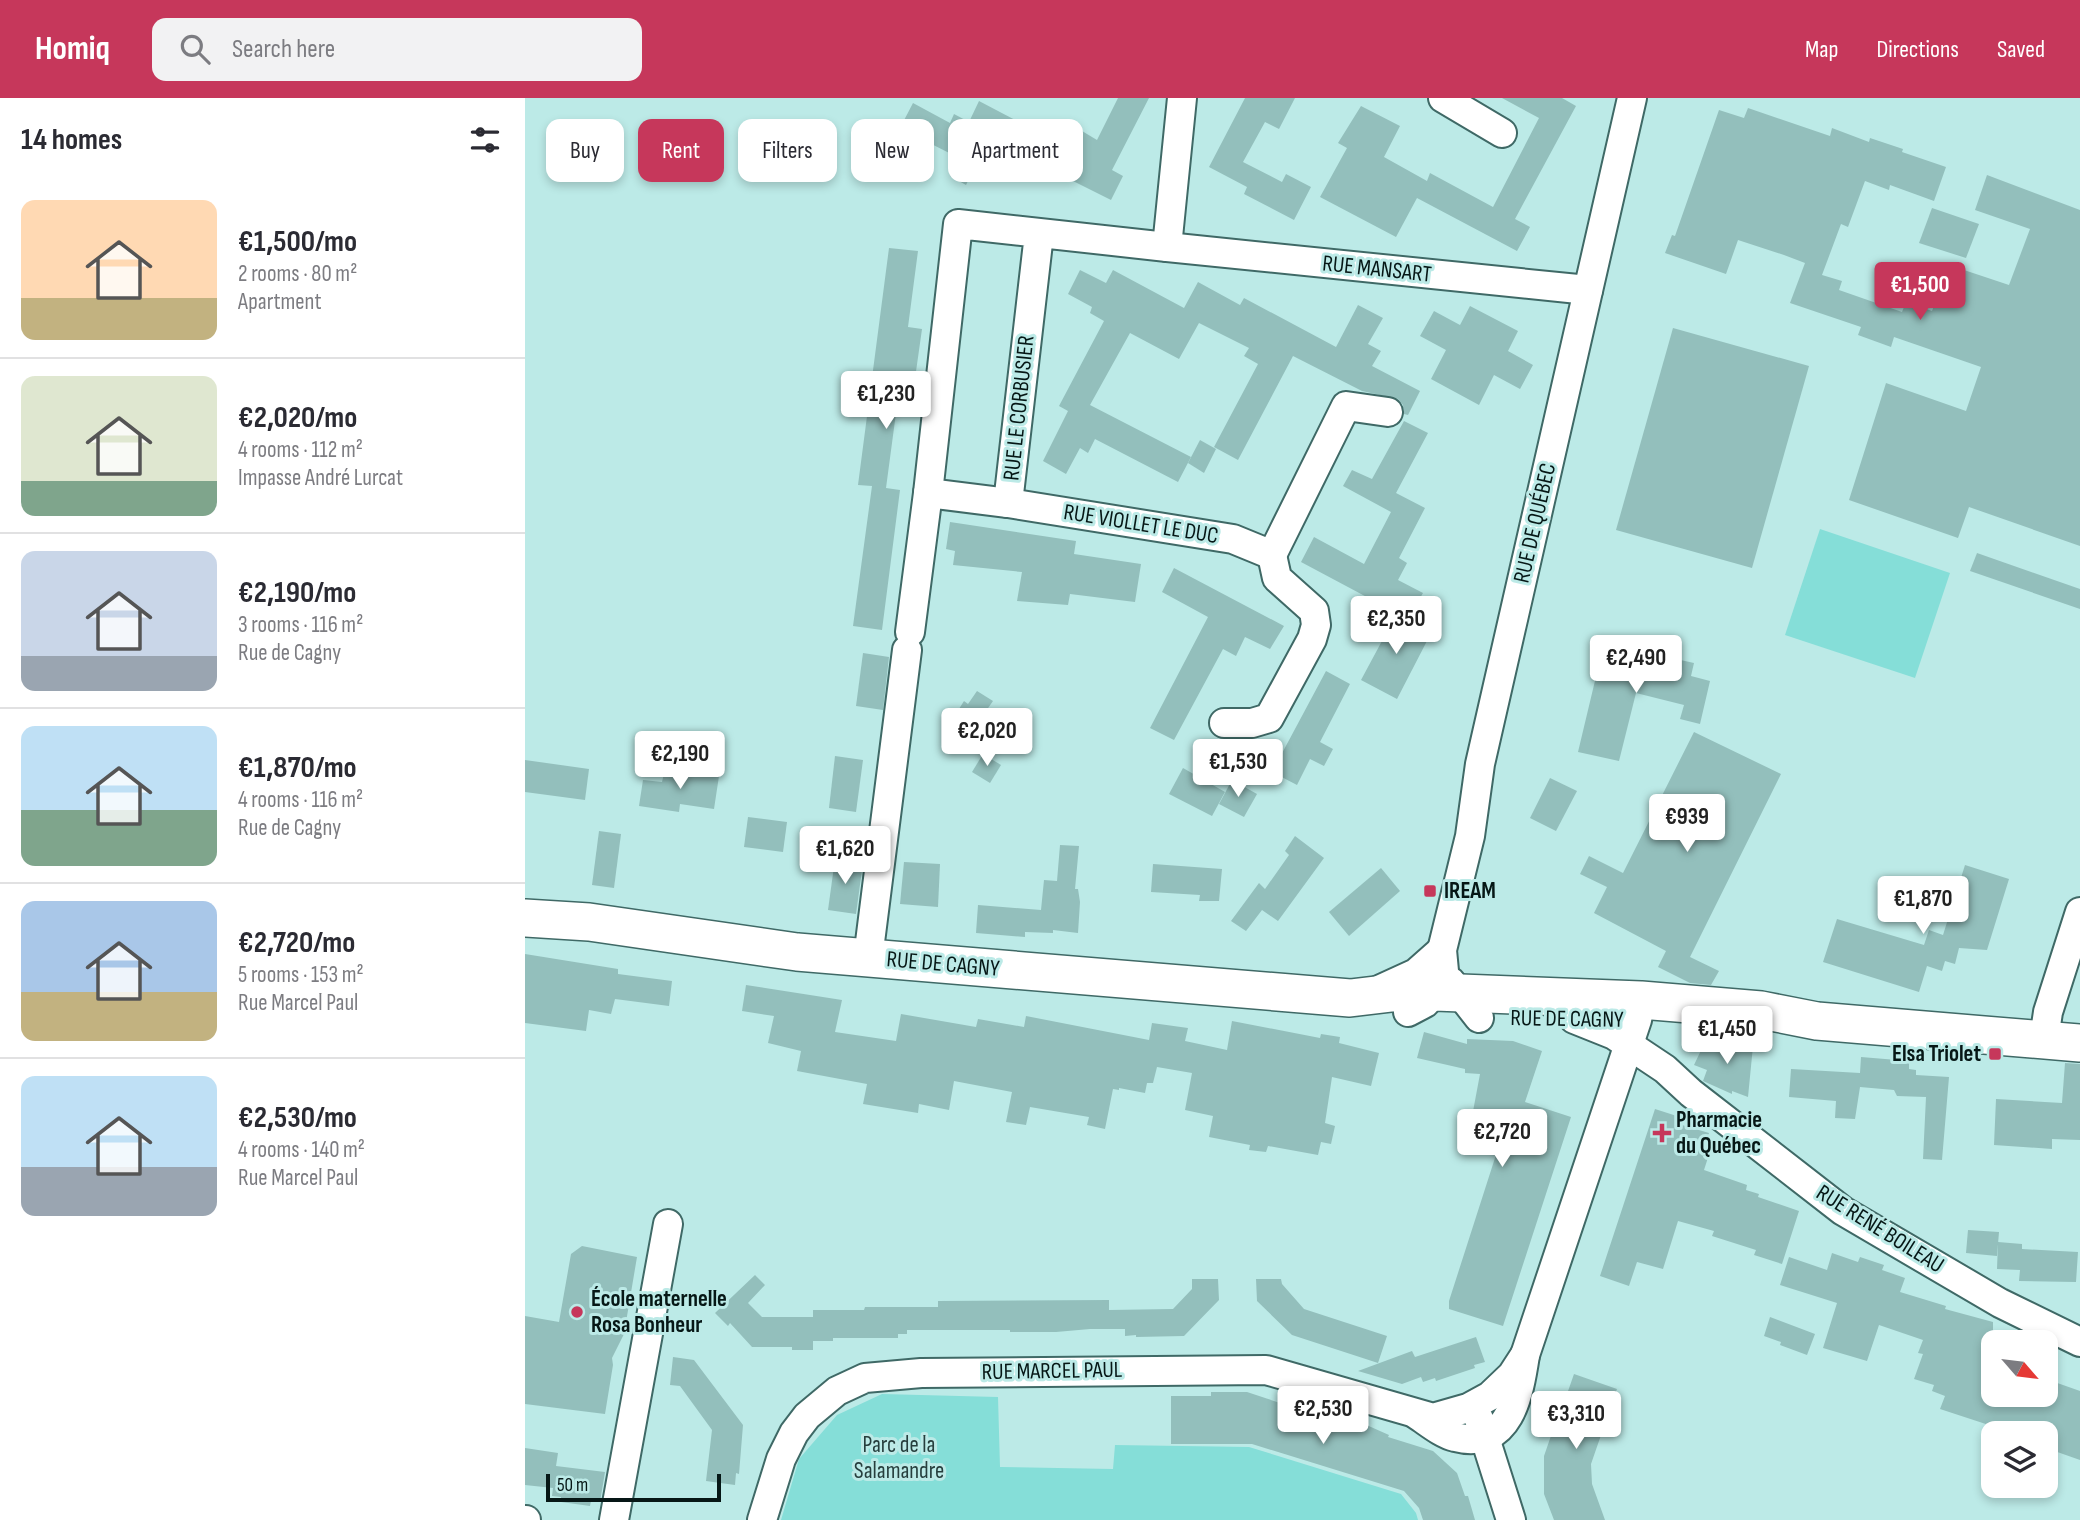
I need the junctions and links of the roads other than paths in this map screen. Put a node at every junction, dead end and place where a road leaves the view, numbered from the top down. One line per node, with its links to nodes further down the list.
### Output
1 (1182, 98): 6 (street)
2 (1443, 98): 4 (street)
3 (1632, 98): 7 (street, RUE DE QUÉBEC)
4 (1501, 133)
5 (1038, 234): 6 (street); 9 (street); 10 (street, RUE LE CORBUSIER)
6 (1167, 247): 7 (street, RUE MANSART)
7 (1588, 290): 16 (street, RUE DE QUÉBEC)
8 (1388, 412): 11 (street)
9 (928, 493): 10 (street, RUE LE CORBUSIER); 15 (street)
10 (1008, 503): 11 (street, RUE VIOLLET LE DUC)
11 (1272, 555): 12 (street)
12 (1224, 723)
13 (2080, 912): 19 (street)
14 (525, 918): 15 (main road, RUE DE CAGNY)
15 (868, 958): 17 (main road, RUE DE CAGNY)
16 (1444, 989): 17 (main road, RUE DE CAGNY); 17 (street); 18 (main road, RUE DE CAGNY); 18 (main road, RUE DE CAGNY)
17 (1363, 996)
18 (1636, 1021): 19 (main road, RUE DE CAGNY); 22 (street, RUE RENÉ BOILEAU); 23 (street, RUE MARCEL PAUL)
19 (2044, 1039): 20 (main road, RUE DE CAGNY)
20 (2080, 1042)
21 (668, 1224): 27 (street)
22 (2080, 1342)
23 (1525, 1355): 24 (street, RUE MARCEL PAUL); 26 (street, RUE MARCEL PAUL)
24 (1474, 1405): 25 (street, RUE MARCEL PAUL); 26 (street)
25 (1417, 1415): 26 (street, RUE MARCEL PAUL); 28 (street, RUE MARCEL PAUL)
26 (1485, 1436): 29 (street)
27 (614, 1520)
28 (762, 1520)
29 (1511, 1520)

